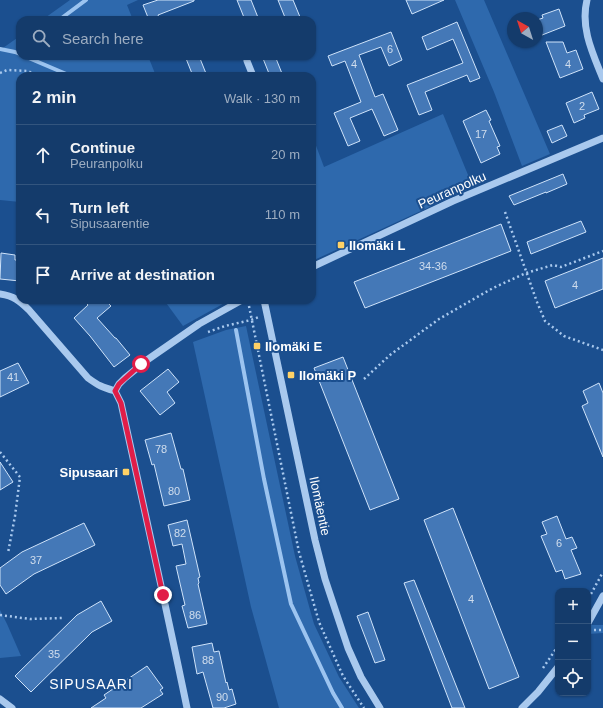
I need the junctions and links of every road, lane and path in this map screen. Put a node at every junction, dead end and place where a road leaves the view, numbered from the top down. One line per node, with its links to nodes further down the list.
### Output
1 (587, 0): 6 (street)
2 (247, 61): 4 (street)
3 (31, 72): 5 (path)
4 (251, 72)
5 (0, 73)
6 (603, 79)
7 (603, 138): 10 (street, Peuranpolku)
8 (505, 212): 11 (path)
9 (603, 251): 11 (path)
10 (316, 265)
11 (526, 273): 21 (path); 22 (path)
12 (0, 294): 13 (street)
13 (16, 299)
14 (24, 304): 23 (street)
15 (235, 304): 23 (street)
16 (249, 304): 19 (path)
17 (265, 304): 18 (street, Ilomäentie)
18 (267, 314): 19 (path); 37 (street, Ilomäentie)
19 (251, 320): 20 (path); 36 (path)
20 (207, 332)
21 (603, 350)
22 (364, 379)
23 (115, 391): 35 (street)
24 (0, 452): 25 (path)
25 (8, 553)
26 (603, 572): 27 (path)
27 (591, 594)
28 (603, 596): 31 (street)
29 (0, 616): 30 (path)
30 (62, 618)
31 (591, 618)
32 (555, 671): 38 (street)
33 (0, 699): 34 (street)
34 (12, 708)
35 (187, 708)
36 (364, 708)
37 (380, 708)
38 (522, 708)

